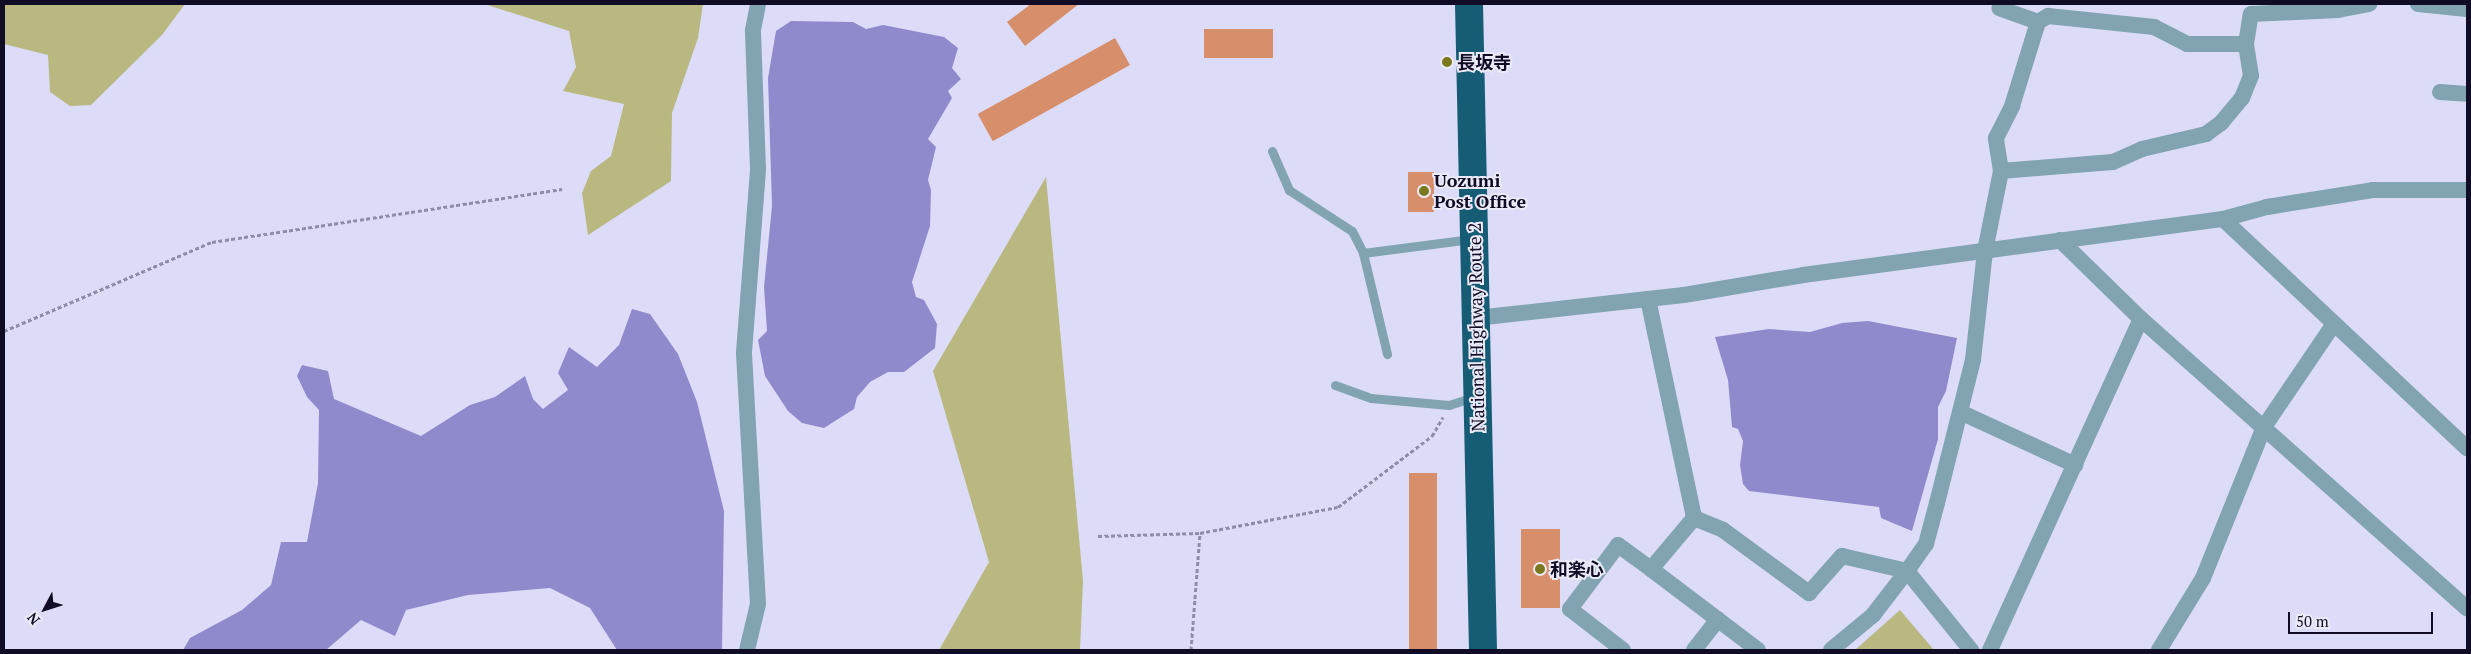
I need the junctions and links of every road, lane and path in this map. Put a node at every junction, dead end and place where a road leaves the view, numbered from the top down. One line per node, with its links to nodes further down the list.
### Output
1 (758, 4): 40 (street)
2 (1469, 4): 16 (highway, National Highway Route 2)
3 (2369, 4): 8 (street)
4 (2418, 4): 6 (street)
5 (1999, 8): 7 (street)
6 (2467, 9)
7 (2038, 22): 8 (street); 12 (street)
8 (2246, 44): 12 (street)
9 (2440, 92): 10 (street)
10 (2467, 94)
11 (1272, 151): 19 (lane)
12 (2001, 171): 18 (street)
13 (562, 189): 24 (path)
14 (2467, 190): 15 (street)
15 (2223, 219): 17 (street); 23 (street)
16 (1474, 238): 19 (lane); 21 (highway, National Highway Route 2)
17 (2060, 240): 18 (street); 22 (street)
18 (1985, 251): 20 (street); 29 (street)
19 (1363, 253): 25 (lane)
20 (1648, 299): 21 (street); 33 (street)
21 (1476, 318): 27 (highway, National Highway Route 2)
22 (2140, 320): 30 (street); 32 (street)
23 (2333, 325): 30 (street); 31 (street)
24 (4, 331)
25 (1387, 354)
26 (1335, 385): 28 (lane)
27 (1477, 396): 28 (lane); 42 (highway, National Highway Route 2)
28 (1450, 405): 34 (path)
29 (1960, 412): 32 (street); 37 (street)
30 (2264, 427): 38 (street); 49 (street)
31 (2467, 448)
32 (2075, 465): 48 (street)
33 (1694, 518): 36 (street); 37 (street)
34 (1200, 533): 35 (path); 41 (path)
35 (1098, 536)
36 (1651, 569): 39 (street); 43 (street)
37 (1907, 571): 46 (street); 47 (street)
38 (2467, 608)
39 (1718, 619): 44 (street); 45 (street)
40 (747, 650)
41 (1191, 650)
42 (1483, 650)
43 (1623, 650)
44 (1694, 650)
45 (1758, 650)
46 (1831, 650)
47 (1971, 650)
48 (1990, 650)
49 (2159, 650)

